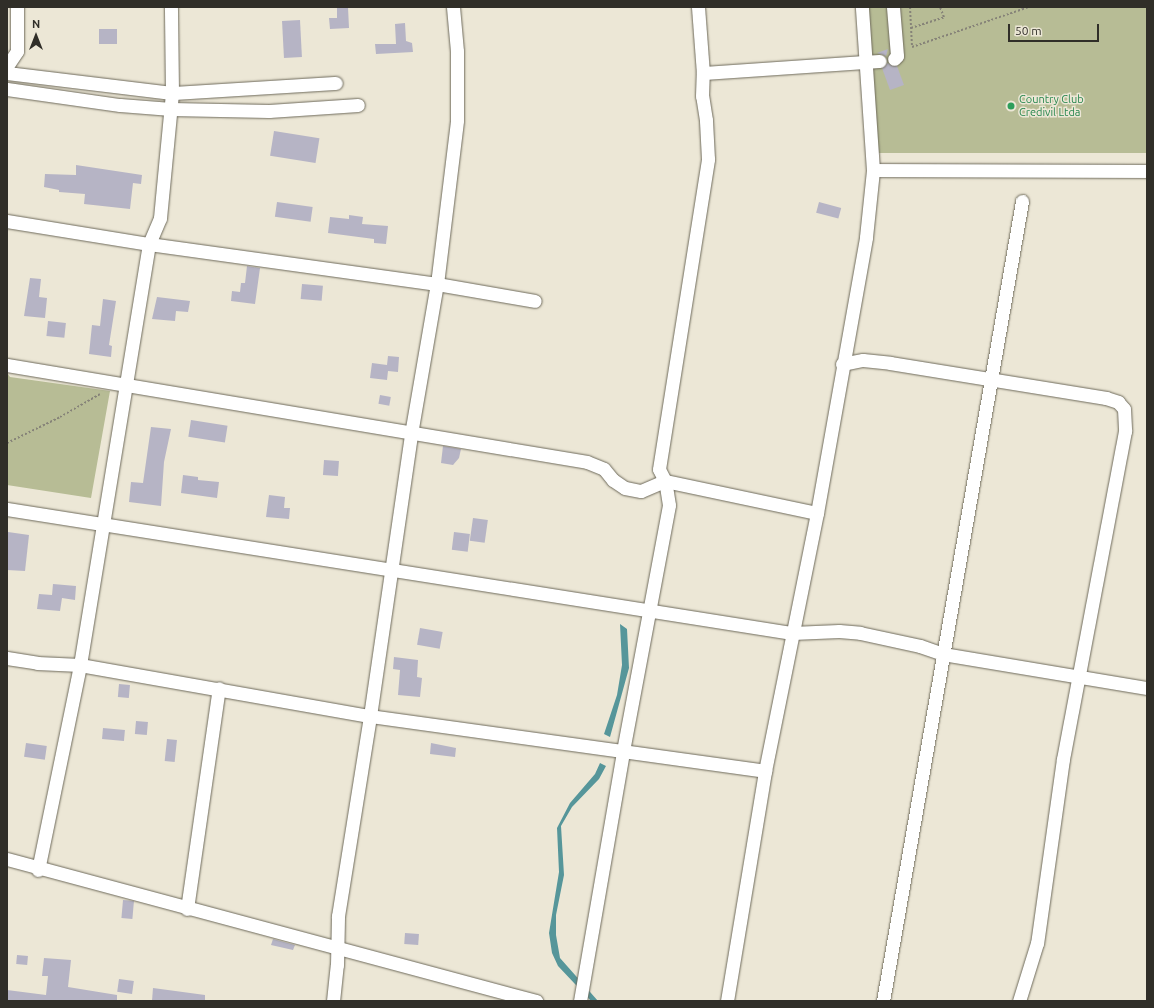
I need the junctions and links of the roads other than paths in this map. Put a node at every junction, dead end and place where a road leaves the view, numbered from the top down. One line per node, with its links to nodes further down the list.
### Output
1 (17, 7): 10 (street)
2 (171, 7): 15 (street)
3 (453, 7): 23 (street)
4 (698, 7): 11 (street)
5 (862, 7): 9 (street)
6 (894, 7): 7 (street)
7 (894, 58)
8 (880, 60): 9 (street)
9 (865, 62): 11 (street); 18 (street)
10 (7, 66)
11 (703, 73): 30 (street)
12 (7, 74): 15 (street)
13 (336, 83): 15 (street)
14 (7, 89): 17 (street)
15 (172, 93): 17 (street)
16 (358, 105): 17 (street)
17 (171, 109): 22 (street)
18 (873, 170): 19 (street); 25 (street)
19 (1147, 171)
20 (1022, 201): 27 (street)
21 (7, 221): 22 (street)
22 (150, 244): 23 (street); 28 (street)
23 (437, 284): 24 (street); 29 (street)
24 (536, 301)
25 (842, 364): 27 (street); 32 (street)
26 (7, 365): 28 (street)
27 (991, 380): 37 (street); 40 (street)
28 (126, 383): 29 (street); 33 (street)
29 (411, 434): 30 (street); 34 (street)
30 (666, 482): 32 (street); 35 (street)
31 (7, 509): 33 (street)
32 (817, 513): 36 (street)
33 (105, 524): 34 (street); 39 (street)
34 (390, 570): 35 (street); 43 (street)
35 (650, 610): 36 (street); 44 (street)
36 (792, 633): 37 (street); 45 (street)
37 (943, 654): 40 (street); 54 (street)
38 (7, 658): 39 (street)
39 (80, 665): 41 (street); 47 (street)
40 (1080, 676): 42 (street); 55 (street)
41 (219, 688): 43 (street); 48 (street)
42 (1147, 688)
43 (370, 716): 44 (street); 49 (street)
44 (623, 751): 45 (street); 52 (street)
45 (765, 771): 53 (street)
46 (7, 859): 47 (street)
47 (38, 870): 48 (street)
48 (187, 909): 49 (street)
49 (336, 947): 50 (street); 51 (street)
50 (333, 1001)
51 (536, 1001)
52 (580, 1001)
53 (726, 1001)
54 (883, 1001)
55 (1019, 1001)

